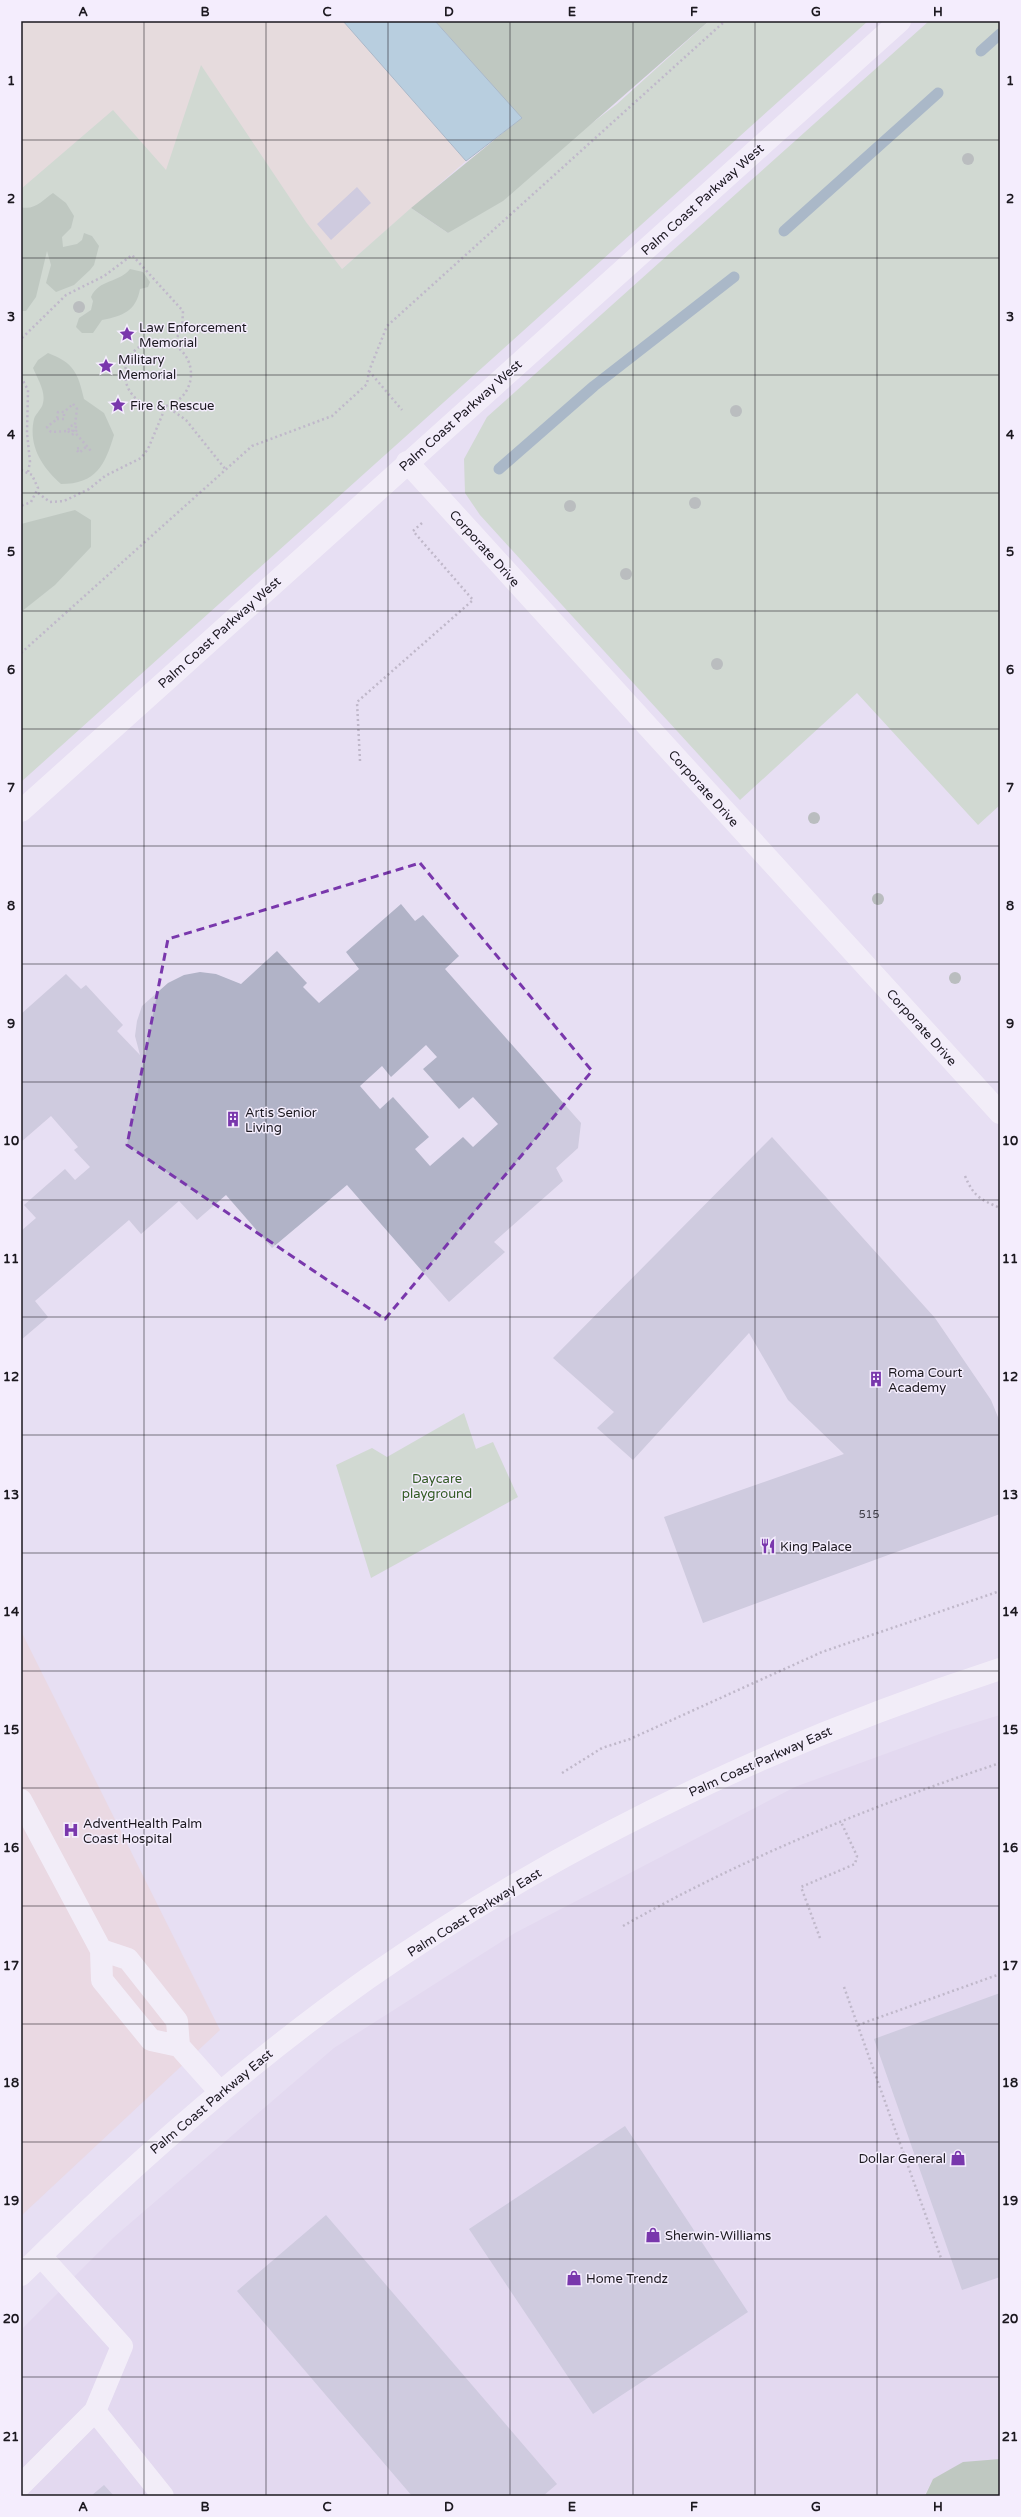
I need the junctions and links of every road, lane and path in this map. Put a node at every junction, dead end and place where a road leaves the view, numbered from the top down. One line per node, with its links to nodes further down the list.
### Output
1 (726, 21): 6 (path)
2 (900, 21): 21 (main road, Palm Coast Parkway West)
3 (22, 336): 4 (path); 5 (path)
4 (173, 344): 8 (path); 8 (path)
5 (21, 349)
6 (369, 371): 9 (path); 23 (path)
7 (21, 377): 24 (path)
8 (166, 406): 23 (path); 25 (path)
9 (402, 410)
10 (64, 412): 11 (path); 11 (path); 12 (path)
11 (57, 419): 14 (path)
12 (75, 425): 14 (path); 15 (path)
13 (77, 430): 15 (path)
14 (68, 431): 15 (path)
15 (73, 432): 16 (path)
16 (87, 446): 18 (path); 20 (path)
17 (78, 448): 20 (path)
18 (92, 451)
19 (85, 452): 20 (path)
20 (79, 453)
21 (407, 462): 30 (main road, Palm Coast Parkway West); 31 (main road, Corporate Drive)
22 (21, 470): 24 (path)
23 (226, 470): 28 (path)
24 (28, 472): 25 (path)
25 (38, 493): 26 (path)
26 (21, 506)
27 (425, 520): 29 (path)
28 (21, 653)
29 (360, 761)
30 (21, 811)
31 (1000, 1113)
32 (965, 1176): 33 (path)
33 (1000, 1208)
34 (1000, 1590): 37 (path)
35 (1000, 1669): 47 (main road, Palm Coast Parkway East)
36 (1000, 1763): 39 (path)
37 (562, 1773)
38 (21, 1800): 42 (main road)
39 (841, 1822): 40 (path); 41 (path)
40 (623, 1926)
41 (820, 1938)
42 (101, 1950): 46 (main road); 46 (main road)
43 (1000, 1974): 45 (path)
44 (844, 1987): 45 (path)
45 (858, 2025): 49 (path)
46 (179, 2046): 47 (main road)
47 (220, 2092): 48 (main road, Palm Coast Parkway East)
48 (41, 2256): 50 (main road, Palm Coast Parkway East); 51 (main road)
49 (941, 2258)
50 (21, 2275)
51 (95, 2411): 52 (main road); 53 (main road)
52 (21, 2485)
53 (163, 2496)

